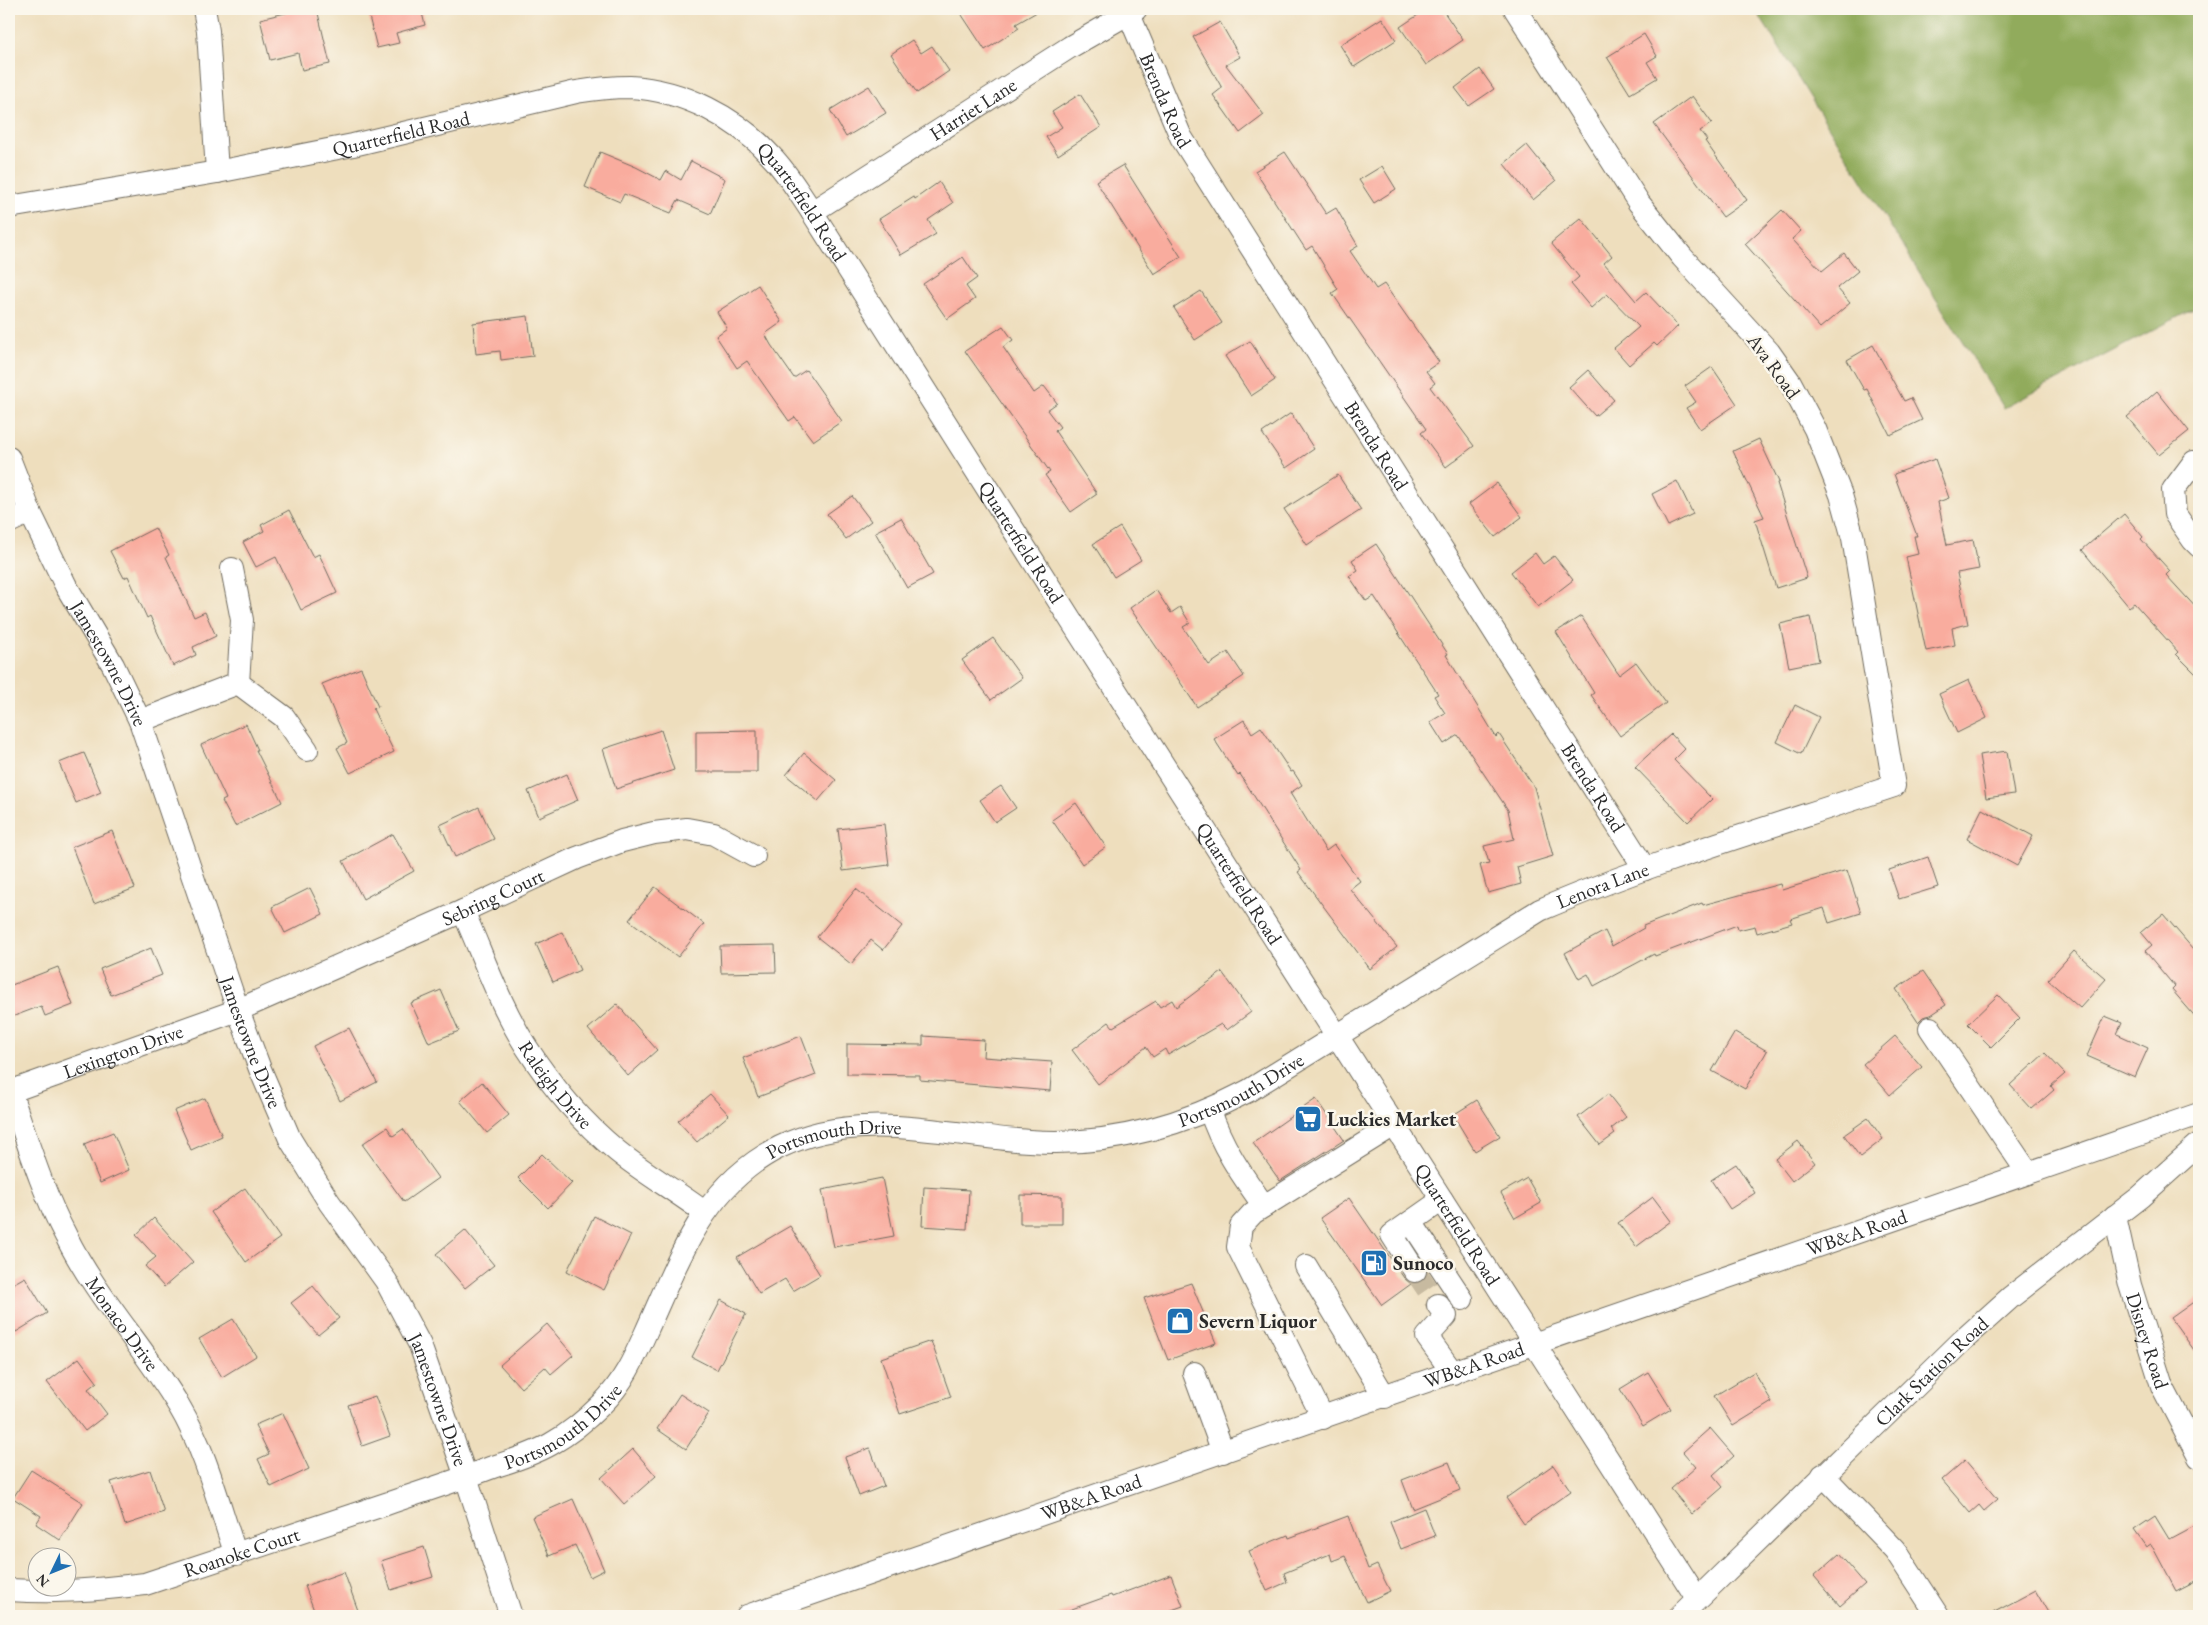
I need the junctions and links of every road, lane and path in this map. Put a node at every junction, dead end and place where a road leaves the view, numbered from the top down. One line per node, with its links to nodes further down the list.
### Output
1 (204, 9): 4 (street)
2 (1515, 9): 16 (street, Ava Road)
3 (1132, 10): 6 (street, Harriet Lane); 18 (street, Brenda Road)
4 (217, 172): 5 (street, Quarterfield Road); 6 (street, Quarterfield Road)
5 (9, 207)
6 (812, 212): 22 (street, Quarterfield Road)
7 (9, 458): 9 (street, Jamestowne Drive)
8 (2194, 462): 11 (street)
9 (30, 512): 10 (street); 14 (street, Jamestowne Drive)
10 (9, 522)
11 (2199, 546)
12 (232, 569): 13 (street)
13 (238, 683): 14 (street); 15 (street)
14 (140, 721): 20 (street, Jamestowne Drive)
15 (308, 750)
16 (1894, 786): 18 (street, Lenora Lane)
17 (754, 856): 19 (street, Sebring Court)
18 (1645, 869): 22 (street, Lenora Lane)
19 (463, 911): 20 (street, Sebring Court); 31 (street, Raleigh Drive)
20 (238, 1010): 23 (street, Lexington Drive); 46 (street, Jamestowne Drive)
21 (1930, 1028): 28 (street)
22 (1338, 1037): 24 (street, Portsmouth Drive); 26 (street, Quarterfield Road)
23 (9, 1092): 47 (street, Monaco Drive)
24 (1210, 1110): 30 (street); 31 (street, Portsmouth Drive)
25 (2199, 1114): 28 (street, WB&A Road)
26 (1394, 1125): 29 (street, Quarterfield Road); 30 (street)
27 (2199, 1144): 32 (street, Clark Station Road)
28 (2028, 1174): 38 (street, WB&A Road)
29 (1442, 1200): 33 (street); 36 (street, Quarterfield Road)
30 (1264, 1206): 42 (street)
31 (704, 1212): 46 (street, Portsmouth Drive)
32 (2115, 1216): 44 (street, Disney Road); 45 (street, Clark Station Road)
33 (1411, 1222): 35 (street); 37 (street)
34 (1306, 1266): 41 (street)
35 (1415, 1271)
36 (1487, 1271): 37 (street); 38 (street, Quarterfield Road)
37 (1462, 1299): 40 (street)
38 (1534, 1345): 40 (street, WB&A Road); 49 (street, Quarterfield Road)
39 (1194, 1373): 43 (street)
40 (1453, 1373): 41 (street, WB&A Road)
41 (1385, 1396): 42 (street, WB&A Road)
42 (1323, 1418): 43 (street, WB&A Road)
43 (1223, 1452): 51 (street, WB&A Road)
44 (2199, 1457)
45 (1823, 1474): 49 (street, Clark Station Road); 53 (street)
46 (466, 1477): 47 (street, Roanoke Court); 50 (street, Jamestowne Drive)
47 (236, 1555): 48 (street, Roanoke Court)
48 (9, 1590)
49 (1697, 1598): 52 (street, Clark Station Road)
50 (511, 1616)
51 (747, 1616)
52 (1680, 1616)
53 (1938, 1616)

